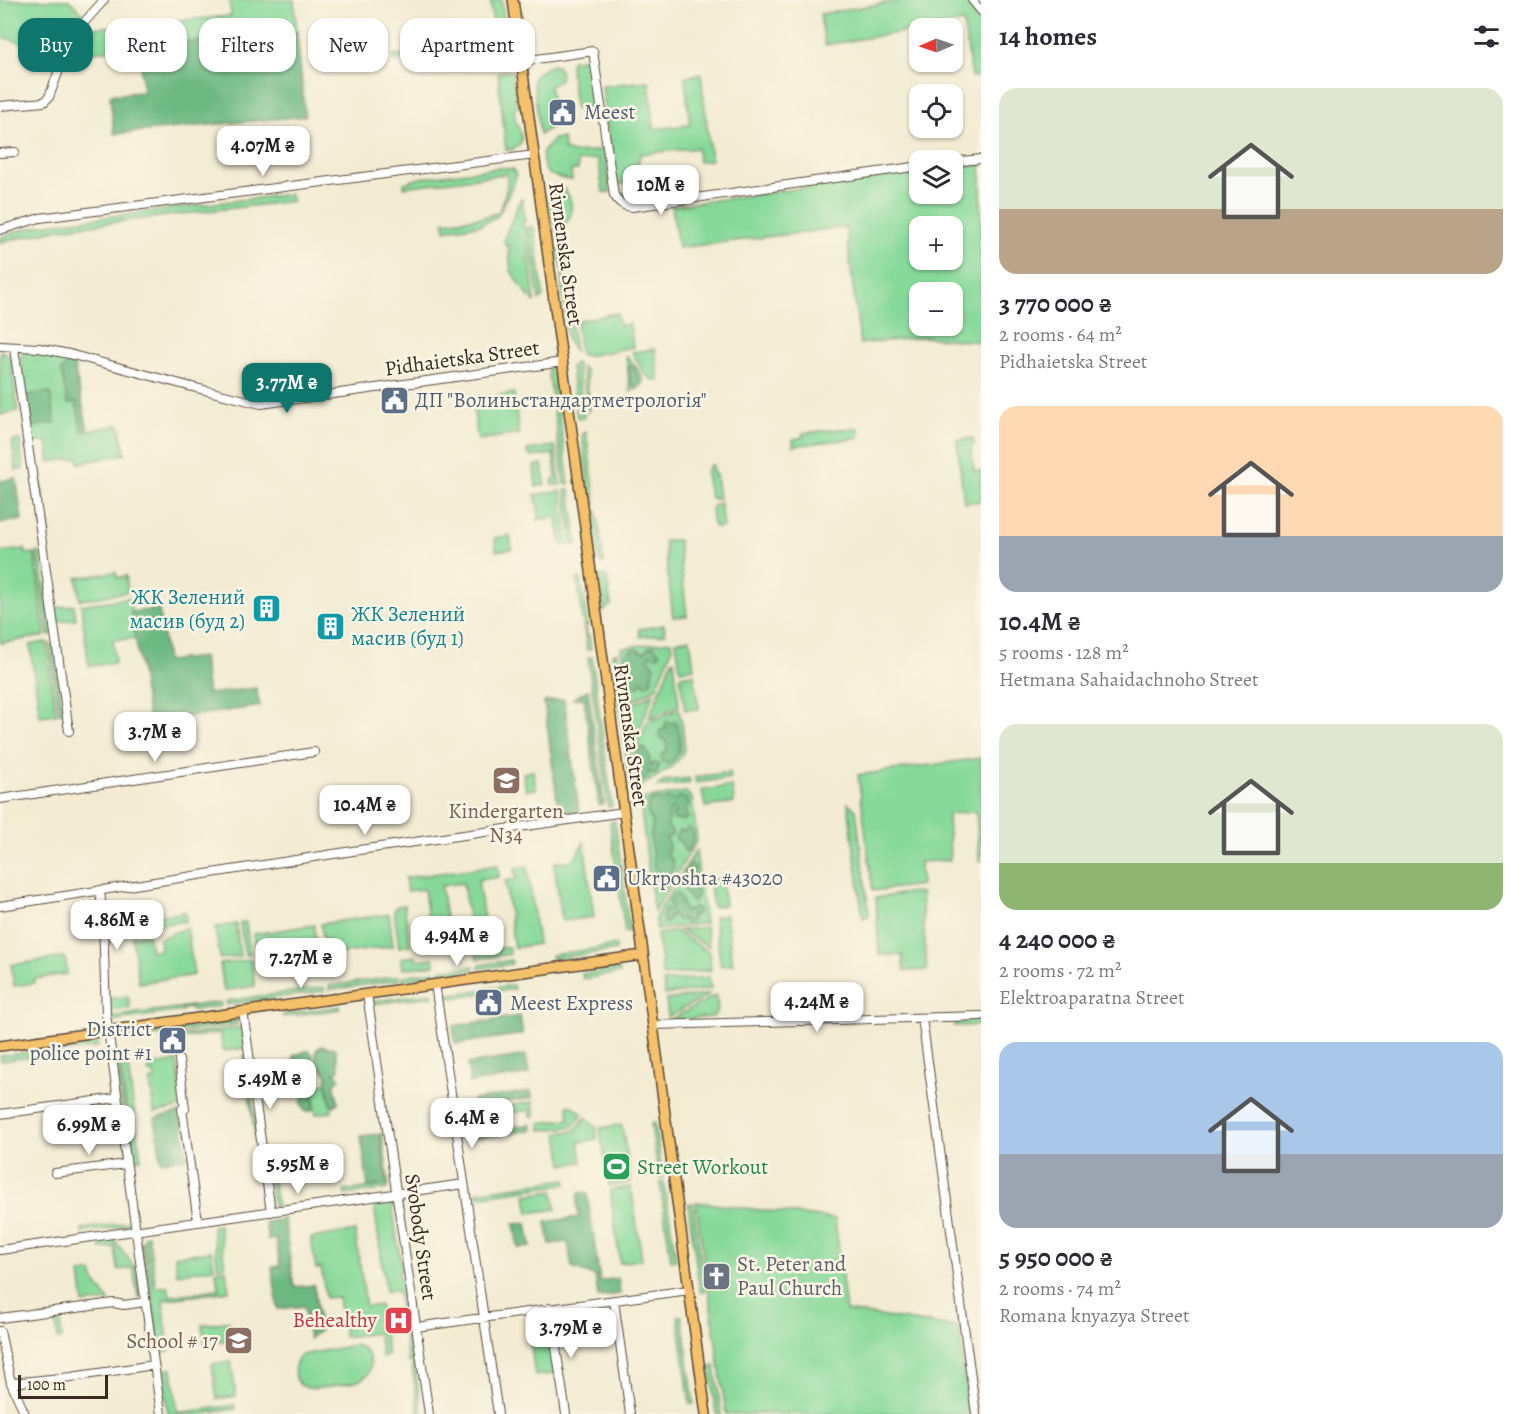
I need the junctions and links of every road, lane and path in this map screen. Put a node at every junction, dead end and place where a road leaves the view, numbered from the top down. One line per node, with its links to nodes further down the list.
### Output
1 (104, 0): 8 (street)
2 (513, 0): 5 (main road, Rivnenska Street)
3 (972, 0): 4 (street)
4 (981, 11)
5 (516, 18)
6 (535, 59): 14 (street)
7 (524, 72): 11 (main road, Rivnenska Street)
8 (0, 106)
9 (15, 152): 10 (street)
10 (0, 153)
11 (535, 155): 15 (street); 18 (main road, Rivnenska Street)
12 (981, 159): 13 (street)
13 (963, 161)
14 (909, 168)
15 (0, 230)
16 (0, 346): 17 (street, Pidhaietska Street)
17 (14, 348): 18 (street, Pidhaietska Street); 19 (street)
18 (563, 362): 22 (main road, Rivnenska Street)
19 (69, 731)
20 (314, 752): 21 (street)
21 (0, 799)
22 (624, 812): 23 (street); 25 (main road, Rivnenska Street)
23 (100, 890): 24 (street); 32 (street)
24 (0, 906)
25 (643, 955): 26 (main road); 31 (main road, Rivnenska Street)
26 (435, 984): 27 (main road); 39 (street)
27 (367, 994): 28 (main road); 40 (street, Svobody Street)
28 (243, 1011): 32 (main road); 41 (street)
29 (981, 1016): 30 (street)
30 (922, 1018): 31 (street); 62 (street)
31 (653, 1025): 45 (main road, Rivnenska Street)
32 (108, 1031): 33 (main road); 35 (street)
33 (0, 1046)
34 (178, 1060): 42 (street)
35 (117, 1098): 36 (street); 37 (street)
36 (0, 1114)
37 (126, 1164): 38 (street); 43 (street)
38 (55, 1173)
39 (464, 1184): 40 (street); 49 (street)
40 (396, 1194): 41 (street); 51 (street, Svobody Street)
41 (271, 1212): 42 (street)
42 (198, 1222): 43 (street)
43 (136, 1232): 44 (street); 47 (street)
44 (0, 1250)
45 (689, 1290): 46 (street); 61 (main road, Rivnenska Street)
46 (614, 1301): 48 (street); 60 (street)
47 (145, 1302): 50 (street); 53 (street)
48 (550, 1308): 49 (street); 59 (street)
49 (484, 1317): 51 (street); 58 (street)
50 (0, 1318)
51 (416, 1327): 57 (street, Svobody Street)
52 (0, 1331): 54 (street)
53 (154, 1365): 54 (street); 56 (street)
54 (11, 1383): 55 (street)
55 (26, 1414)
56 (161, 1414)
57 (429, 1414)
58 (498, 1414)
59 (566, 1414)
60 (630, 1414)
61 (706, 1414)
62 (975, 1414)

